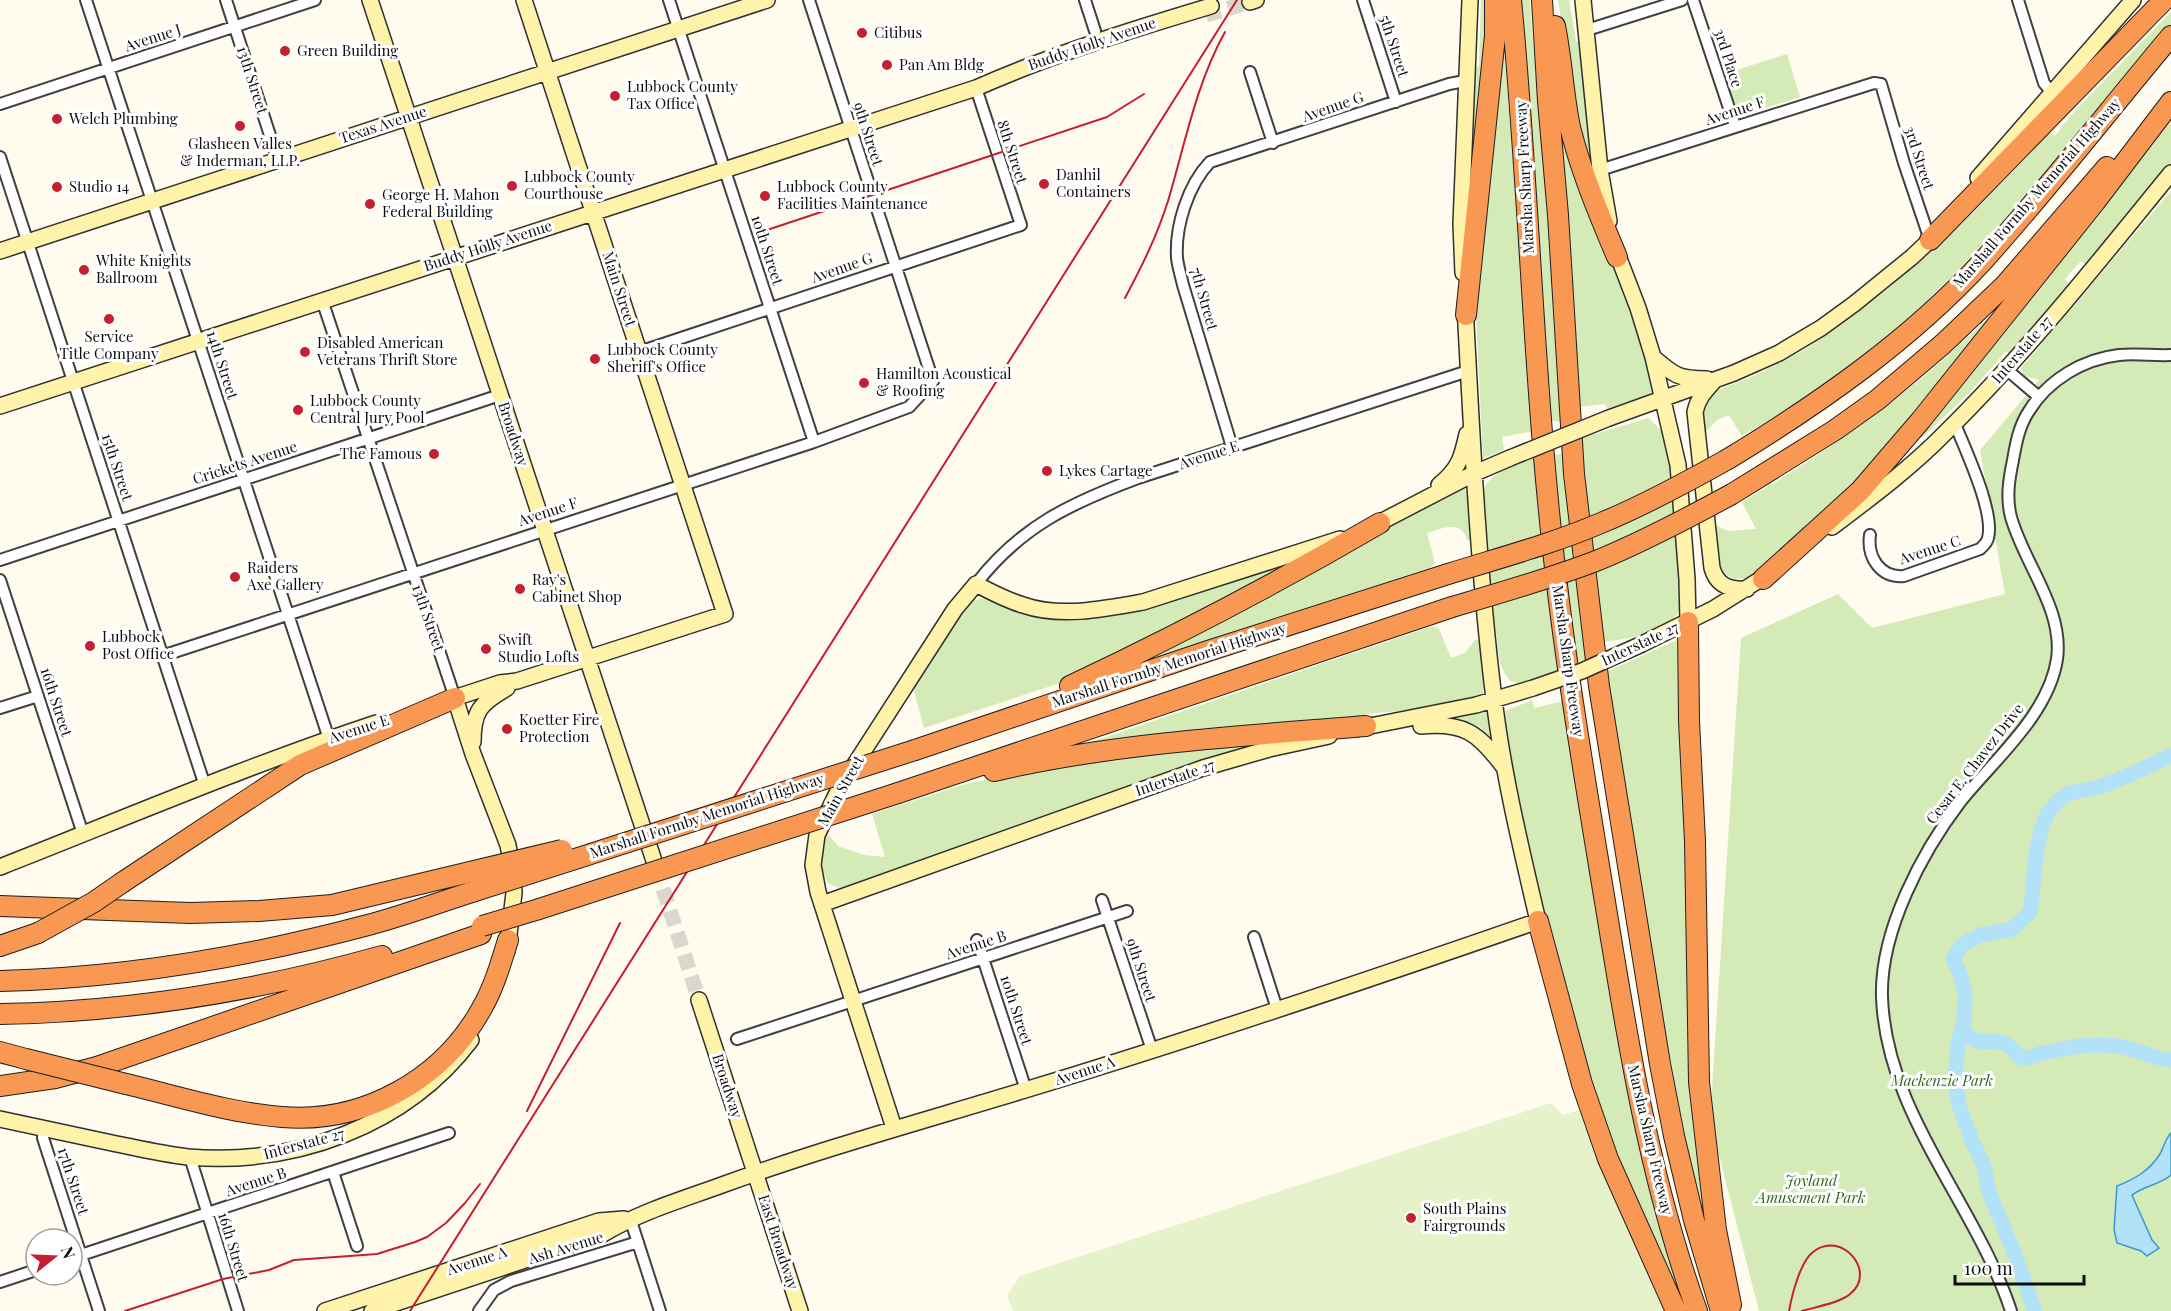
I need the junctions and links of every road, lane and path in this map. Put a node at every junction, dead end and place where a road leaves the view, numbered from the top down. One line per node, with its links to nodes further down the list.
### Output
1 (86, 0): 28 (street, 14th Street)
2 (226, 0): 23 (street, 13th Street)
3 (315, 0): 23 (street, Avenue J)
4 (370, 0): 39 (main road, Broadway)
5 (524, 0): 29 (main road, Main Street)
6 (669, 0): 24 (street, 10th Street)
7 (767, 0): 24 (main road, Texas Avenue)
8 (809, 0): 41 (street, 9th Street)
9 (1085, 0): 26 (street)
10 (1363, 0): 36 (street, 5th Street)
11 (1470, 0): 31 (main road)
12 (1496, 0): 60 (highway)
13 (1511, 0): 160 (highway, Marsha Sharp Freeway)
14 (1542, 0): 161 (highway, Marsha Sharp Freeway)
15 (1549, 0): 56 (highway)
16 (1583, 0): 25 (main road)
17 (1682, 0): 25 (street)
18 (1694, 0): 40 (street, 3rd Place)
19 (2018, 0): 34 (street)
20 (2133, 0): 34 (main road)
21 (2164, 0): 52 (highway)
22 (1209, 10): 33 (main road, Buddy Holly Avenue)
23 (235, 26): 28 (street, Avenue J); 44 (street, 13th Street)
24 (678, 29): 29 (main road, Texas Avenue); 46 (street, 10th Street)
25 (1587, 30): 47 (main road)
26 (1095, 31)
27 (2171, 36): 104 (highway, Marshall Formby Memorial Highway, bridge)
28 (109, 68): 38 (street, Avenue J); 49 (street, 14th Street)
29 (548, 72): 39 (main road, Texas Avenue); 50 (main road, Main Street)
30 (1250, 72): 42 (street)
31 (1465, 81): 36 (street, Avenue G); 60 (main road)
32 (1881, 84): 40 (street, Avenue F); 52 (street, 3rd Street)
33 (976, 88): 41 (main road, Buddy Holly Avenue); 51 (street, 8th Street)
34 (2053, 93): 52 (main road)
35 (2171, 94): 109 (highway, bridge)
36 (1396, 102): 42 (street, Avenue G)
37 (2171, 102): 91 (highway)
38 (0, 104)
39 (409, 117): 44 (main road, Texas Avenue); 55 (main road, Broadway)
40 (1735, 126): 47 (street, Avenue F)
41 (851, 128): 46 (main road, Buddy Holly Avenue); 57 (street, 9th Street)
42 (1273, 143): 45 (street, Avenue G)
43 (0, 157): 53 (street, 15th Street)
44 (278, 160): 49 (main road, Texas Avenue)
45 (1210, 162): 78 (street, 7th Street)
46 (724, 169): 50 (main road, Buddy Holly Avenue); 59 (street, 10th Street)
47 (1600, 170): 56 (main road)
48 (2171, 173): 65 (main road, Interstate 27)
49 (152, 201): 53 (main road, Texas Avenue); 61 (street, 14th Street)
50 (593, 212): 55 (main road, Buddy Holly Avenue); 62 (main road, Main Street)
51 (1021, 225): 57 (street, Avenue G)
52 (1930, 240): 67 (main road)
53 (28, 242): 54 (main road, Texas Avenue); 69 (street, 15th Street)
54 (0, 251)
55 (454, 257): 58 (main road, Buddy Holly Avenue); 70 (main road, Broadway)
56 (1617, 257): 64 (main road)
57 (896, 266): 59 (street, Avenue G); 68 (street, 9th Street)
58 (322, 300): 61 (main road, Buddy Holly Avenue); 76 (street, 13th Street)
59 (770, 308): 62 (street, Avenue G); 77 (street, 10th Street)
60 (1466, 315): 66 (main road)
61 (198, 340): 69 (main road, Buddy Holly Avenue); 80 (street, 14th Street)
62 (639, 352): 81 (main road, Main Street)
63 (2171, 355): 71 (street, Cesar E. Chavez Drive)
64 (1653, 357): 67 (main road); 72 (main road)
65 (2006, 369): 71 (street); 75 (main road, Interstate 27)
66 (1468, 371): 74 (main road); 78 (street, Avenue E)
67 (1716, 379): 72 (main road); 91 (main road)
68 (933, 381): 77 (street, Avenue F)
69 (73, 382): 73 (main road, Buddy Holly Avenue); 83 (street, 15th Street)
70 (500, 395): 76 (street, Crickets Avenue); 85 (main road, Broadway)
71 (2039, 397): 163 (street, Cesar E. Chavez Drive)
72 (1664, 399): 79 (main road, bridge); 94 (main road)
73 (0, 406)
74 (1471, 413): 79 (main road); 82 (main road)
75 (1955, 423): 86 (street, Avenue C); 91 (main road, Interstate 27)
76 (368, 438): 80 (street, Crickets Avenue); 88 (street, 13th Street)
77 (814, 441): 81 (street, Avenue F)
78 (1232, 447): 90 (street, Avenue E)
79 (1476, 473): 82 (main road); 100 (main road)
80 (243, 479): 83 (street, Crickets Avenue); 92 (street, 14th Street)
81 (683, 484): 85 (street, Avenue F); 93 (main road, Main Street)
82 (1419, 501): 84 (main road)
83 (118, 520): 87 (street, Crickets Avenue); 95 (street, 15th Street)
84 (1380, 523): 90 (main road); 104 (highway)
85 (544, 529): 88 (street, Avenue F); 96 (main road, Broadway)
86 (1870, 535)
87 (0, 560)
88 (413, 572): 92 (street, Avenue F); 99 (street, 13th Street)
89 (0, 580): 98 (street, 16th Street)
90 (976, 584): 115 (main road, Main Street)
91 (1755, 584): 94 (main road, Interstate 27)
92 (288, 614): 95 (street, Avenue F); 105 (street, 14th Street)
93 (725, 614): 96 (main road, Avenue E)
94 (1688, 622): 100 (main road, Interstate 27, bridge); 162 (highway)
95 (162, 656): 108 (street, 15th Street)
96 (586, 659): 97 (main road, Avenue E); 113 (main road, Broadway)
97 (517, 681): 99 (main road, Avenue E); 106 (main road)
98 (38, 696): 101 (street); 111 (street, 16th Street)
99 (455, 698): 105 (main road, Avenue E); 106 (main road, 13th Street); 124 (highway, bridge)
100 (1494, 700): 102 (main road, Interstate 27); 107 (main road)
101 (0, 708)
102 (1391, 723): 103 (main road, Interstate 27); 107 (main road)
103 (1366, 726): 109 (highway); 115 (main road, Interstate 27)
104 (983, 727): 110 (highway, Marshall Formby Memorial Highway, bridge)
105 (329, 739): 108 (main road, Avenue E)
106 (473, 753): 122 (main road, 13th Street)
107 (1505, 768): 119 (main road)
108 (205, 786): 111 (main road, Avenue E)
109 (898, 793): 120 (highway, bridge)
110 (685, 822): 116 (highway, bridge); 126 (highway, Marshall Formby Memorial Highway, bridge)
111 (83, 834): 112 (main road, Avenue E)
112 (0, 867)
113 (656, 867)
114 (1102, 900): 118 (street, 9th Street)
115 (822, 904): 128 (main road, Main Street)
116 (0, 906)
117 (1127, 911): 118 (street, Avenue B)
118 (1108, 917): 125 (street, Avenue B); 132 (street, 9th Street)
119 (1538, 921): 129 (main road, Avenue A); 159 (highway)
120 (482, 930): 130 (highway); 134 (highway)
121 (1254, 937): 129 (street)
122 (508, 940): 133 (highway, bridge); 140 (main road, Interstate 27)
123 (977, 940): 125 (street, 10th Street)
124 (0, 946)
125 (983, 959): 128 (street, Avenue B); 135 (street, 10th Street)
126 (0, 981)
127 (699, 1000): 142 (main road, Broadway)
128 (852, 1001): 131 (street, Avenue B); 138 (main road, Main Street)
129 (1277, 1009): 132 (main road, Avenue A)
130 (0, 1014)
131 (737, 1039)
132 (1152, 1050): 135 (main road, Avenue A)
133 (0, 1052)
134 (0, 1086)
135 (1026, 1090): 138 (main road, Avenue A)
136 (0, 1119): 137 (main road, Interstate 27)
137 (43, 1128): 140 (main road, Interstate 27); 145 (street, 17th Street)
138 (894, 1128): 142 (main road, Avenue A)
139 (449, 1133): 141 (street, Avenue B)
140 (190, 1157): 143 (street, 16th Street)
141 (333, 1172): 143 (street, Avenue B); 147 (street)
142 (756, 1173): 144 (main road, Avenue A); 158 (main road, East Broadway)
143 (207, 1214): 148 (street, Avenue B); 153 (street, 16th Street)
144 (630, 1218): 146 (street); 154 (main road, Avenue A); 155 (main road, Avenue A)
145 (68, 1227)
146 (638, 1242): 156 (street, Ash Avenue); 157 (street)
147 (357, 1246)
148 (84, 1254)
149 (24, 1274): 151 (street)
150 (84, 1276): 152 (street, 17th Street)
151 (0, 1282)
152 (99, 1311)
153 (238, 1311)
154 (325, 1311)
155 (372, 1311)
156 (479, 1311)
157 (660, 1311)
158 (800, 1311)
159 (1676, 1311)
160 (1697, 1311)
161 (1721, 1311)
162 (1732, 1311)
163 (2011, 1311)

